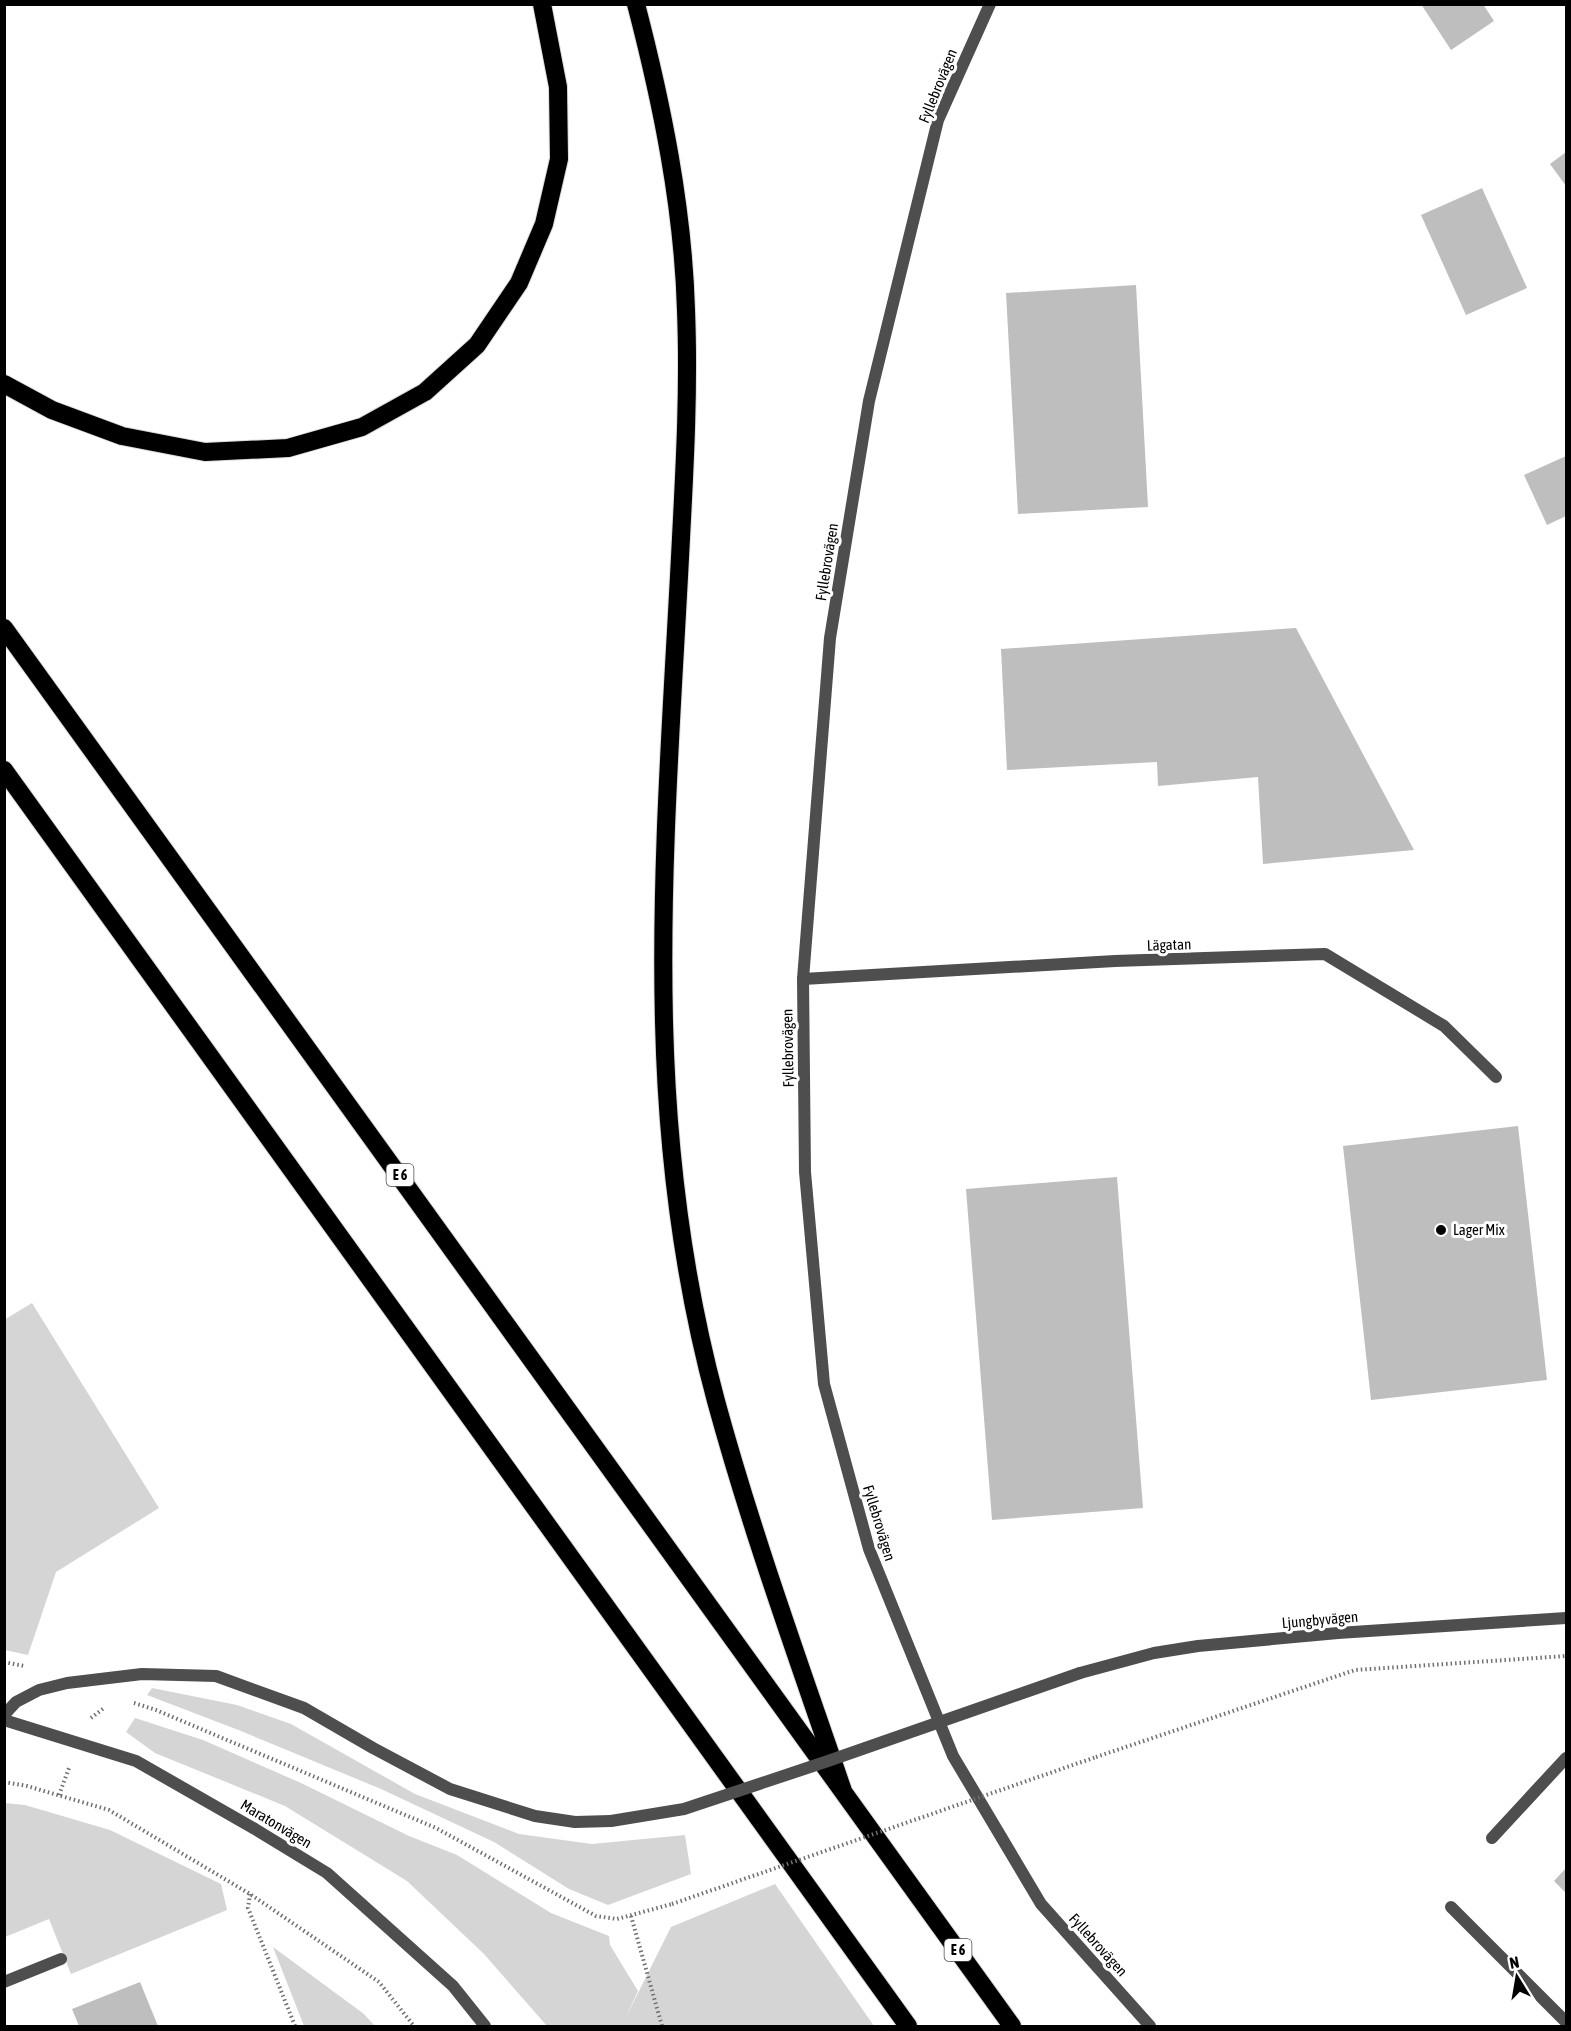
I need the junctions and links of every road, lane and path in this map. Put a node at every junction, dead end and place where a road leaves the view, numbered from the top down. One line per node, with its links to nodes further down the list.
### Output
1 (542, 4): 4 (highway)
2 (636, 4): 18 (highway)
3 (990, 4): 7 (street, Fyllebrovägen)
4 (4, 384)
5 (4, 628): 18 (highway, E 6)
6 (4, 770): 31 (highway)
7 (802, 979): 8 (street, Lägatan); 33 (street, Fyllebrovägen)
8 (1496, 1077)
9 (1566, 1618): 13 (street, Ljungbyvägen, bridge)
10 (1566, 1656): 23 (path, bridge)
11 (130, 1702): 23 (path)
12 (109, 1705): 15 (path)
13 (4, 1715)
14 (4, 1720): 15 (street, Maratonvägen)
15 (79, 1742): 19 (path); 29 (street, Maratonvägen)
16 (1566, 1758): 20 (street)
17 (4, 1782): 19 (path)
18 (843, 1791): 32 (highway, E 6)
19 (59, 1796): 21 (path)
20 (1492, 1838)
21 (250, 1894): 27 (path); 28 (path)
22 (1451, 1907): 26 (street)
23 (631, 1916): 30 (path)
24 (60, 1959): 25 (street)
25 (4, 1982)
26 (1566, 2022)
27 (295, 2026)
28 (414, 2026)
29 (485, 2026)
30 (662, 2026)
31 (908, 2026)
32 (1012, 2026)
33 (1150, 2026)

